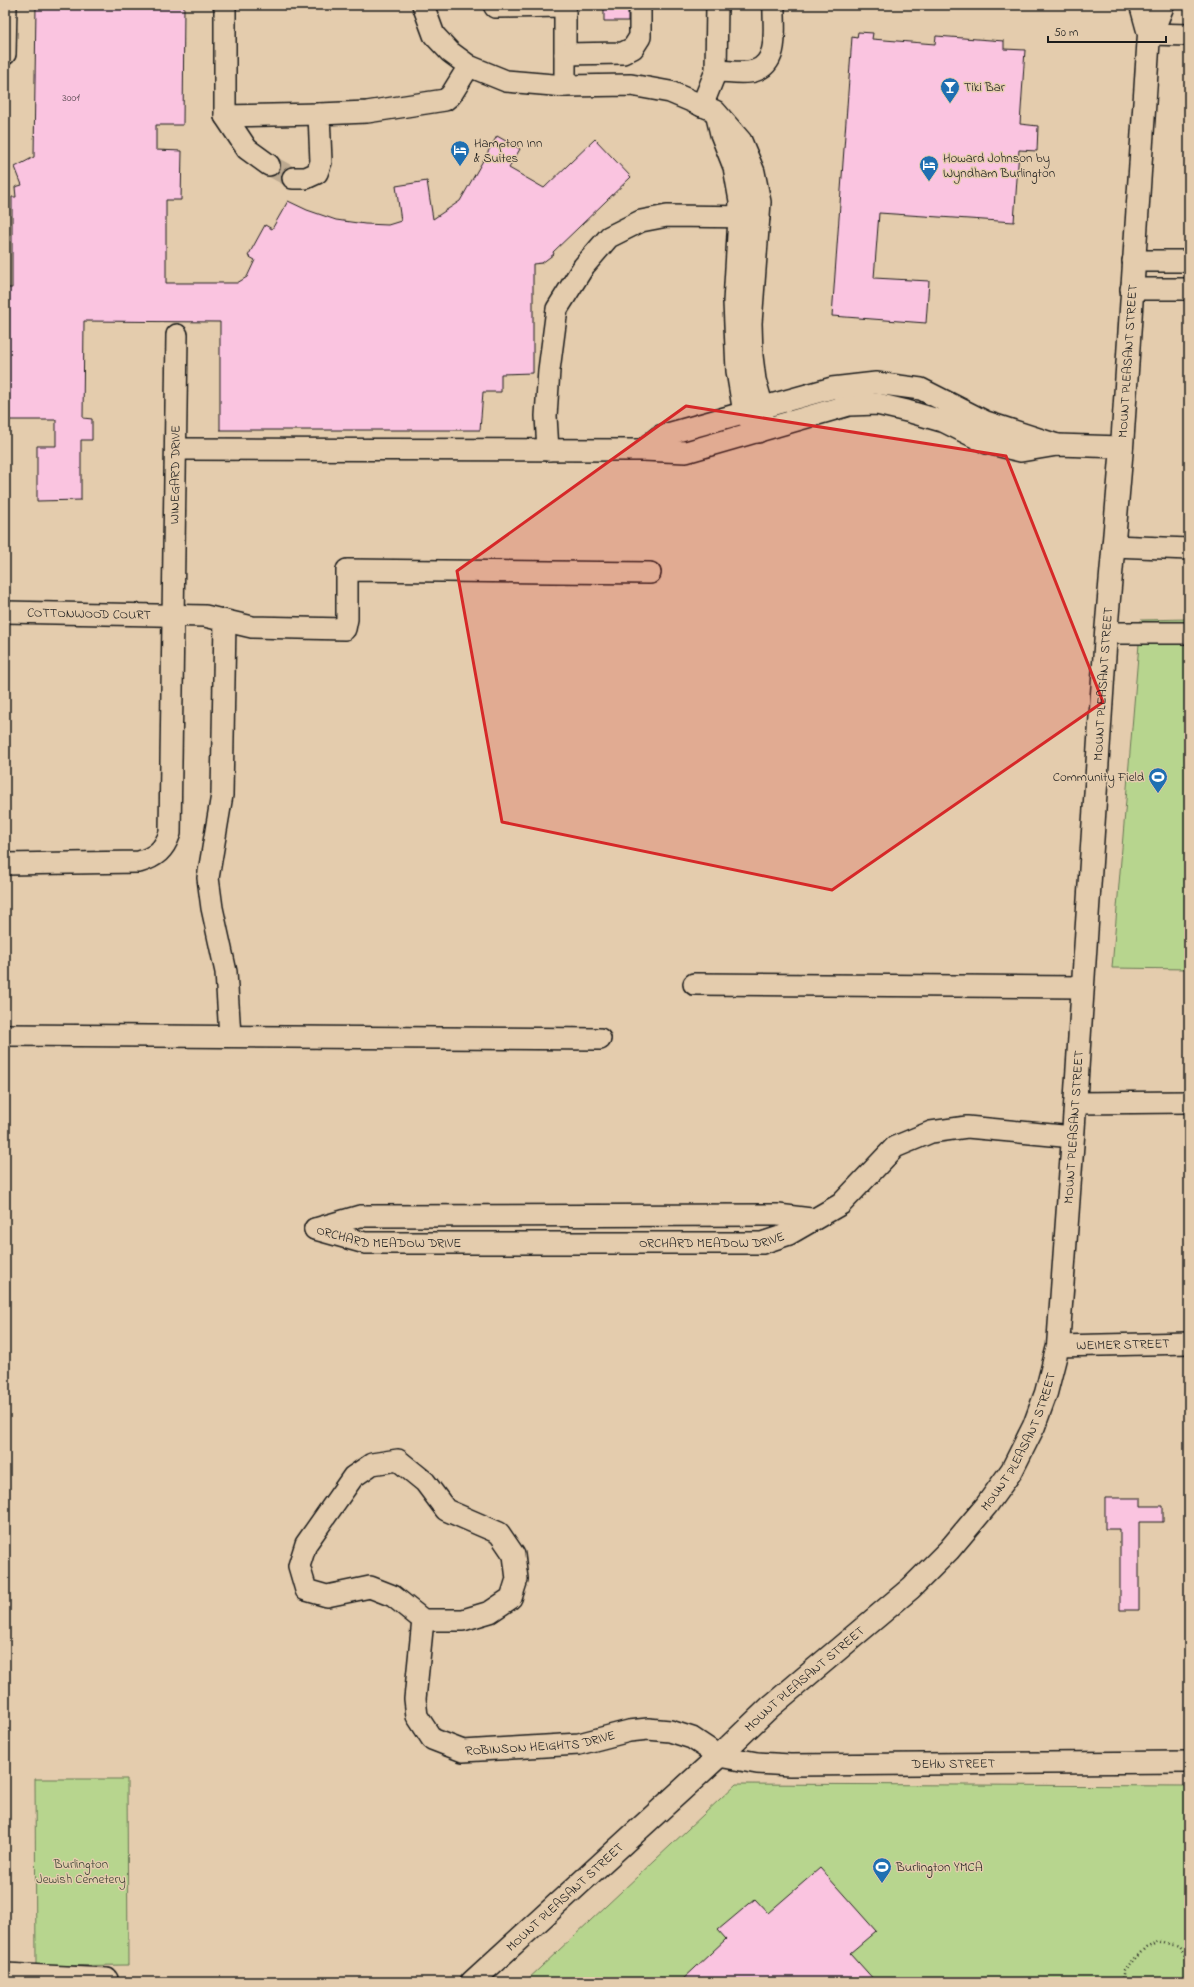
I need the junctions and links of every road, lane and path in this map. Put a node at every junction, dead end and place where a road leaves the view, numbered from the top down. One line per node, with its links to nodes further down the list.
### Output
1 (6, 5): 13 (street)
2 (225, 5): 20 (street)
3 (422, 5): 15 (street)
4 (494, 5): 5 (street)
5 (565, 5): 14 (street)
6 (640, 5): 14 (street)
7 (717, 5): 16 (street)
8 (774, 5): 16 (street)
9 (1141, 5): 11 (main road, MOUNT PLEASANT STREET)
10 (1162, 5): 11 (main road, MOUNT PLEASANT STREET)
11 (1149, 33): 12 (street); 24 (main road, MOUNT PLEASANT STREET)
12 (1189, 35)
13 (5, 54)
14 (565, 54): 17 (street)
15 (468, 66): 17 (street); 19 (street)
16 (716, 71): 18 (street)
17 (565, 86): 18 (street)
18 (709, 108): 23 (street)
19 (318, 114): 20 (street); 22 (street)
20 (225, 116): 21 (street)
21 (269, 165)
22 (293, 178)
23 (749, 217): 29 (street); 34 (street)
24 (1133, 261): 25 (street); 26 (main road, MOUNT PLEASANT STREET)
25 (1189, 261)
26 (1131, 289): 27 (street); 32 (main road, MOUNT PLEASANT STREET)
27 (1189, 289)
28 (177, 335): 33 (street, WINEGARD DRIVE)
29 (754, 410): 30 (street); 31 (street); 35 (street)
30 (758, 432): 31 (street); 35 (street)
31 (1057, 445): 32 (street)
32 (1122, 447): 36 (main road, MOUNT PLEASANT STREET)
33 (176, 449): 34 (street); 40 (street, WINEGARD DRIVE)
34 (548, 450): 35 (street)
35 (643, 450)
36 (1113, 546): 37 (street); 42 (main road, MOUNT PLEASANT STREET)
37 (1189, 549)
38 (650, 573): 41 (street, COTTONWOOD COURT)
39 (5, 612): 40 (street, COTTONWOOD COURT)
40 (172, 615): 41 (street, COTTONWOOD COURT); 44 (street, WINEGARD DRIVE)
41 (225, 621): 48 (street)
42 (1106, 633): 43 (street); 46 (main road, MOUNT PLEASANT STREET)
43 (1189, 633)
44 (5, 864)
45 (694, 984): 46 (street)
46 (1082, 987): 51 (main road, MOUNT PLEASANT STREET)
47 (5, 1035): 48 (street)
48 (230, 1036): 49 (street)
49 (600, 1039)
50 (1189, 1102): 51 (street)
51 (1076, 1103): 52 (main road, MOUNT PLEASANT STREET)
52 (1073, 1137): 53 (street, ORCHARD MEADOW DRIVE); 55 (main road, MOUNT PLEASANT STREET)
53 (811, 1220): 53 (street, ORCHARD MEADOW DRIVE)
54 (1189, 1343): 55 (street, WEIMER STREET)
55 (1058, 1346): 57 (main road, MOUNT PLEASANT STREET)
56 (423, 1620): 56 (street); 57 (street, ROBINSON HEIGHTS DRIVE)
57 (719, 1756): 58 (street, DEHN STREET); 62 (main road, MOUNT PLEASANT STREET)
58 (1189, 1762)
59 (1189, 1964): 63 (path)
60 (5, 1974): 61 (street)
61 (107, 1979)
62 (472, 1982)
63 (1121, 1982)

